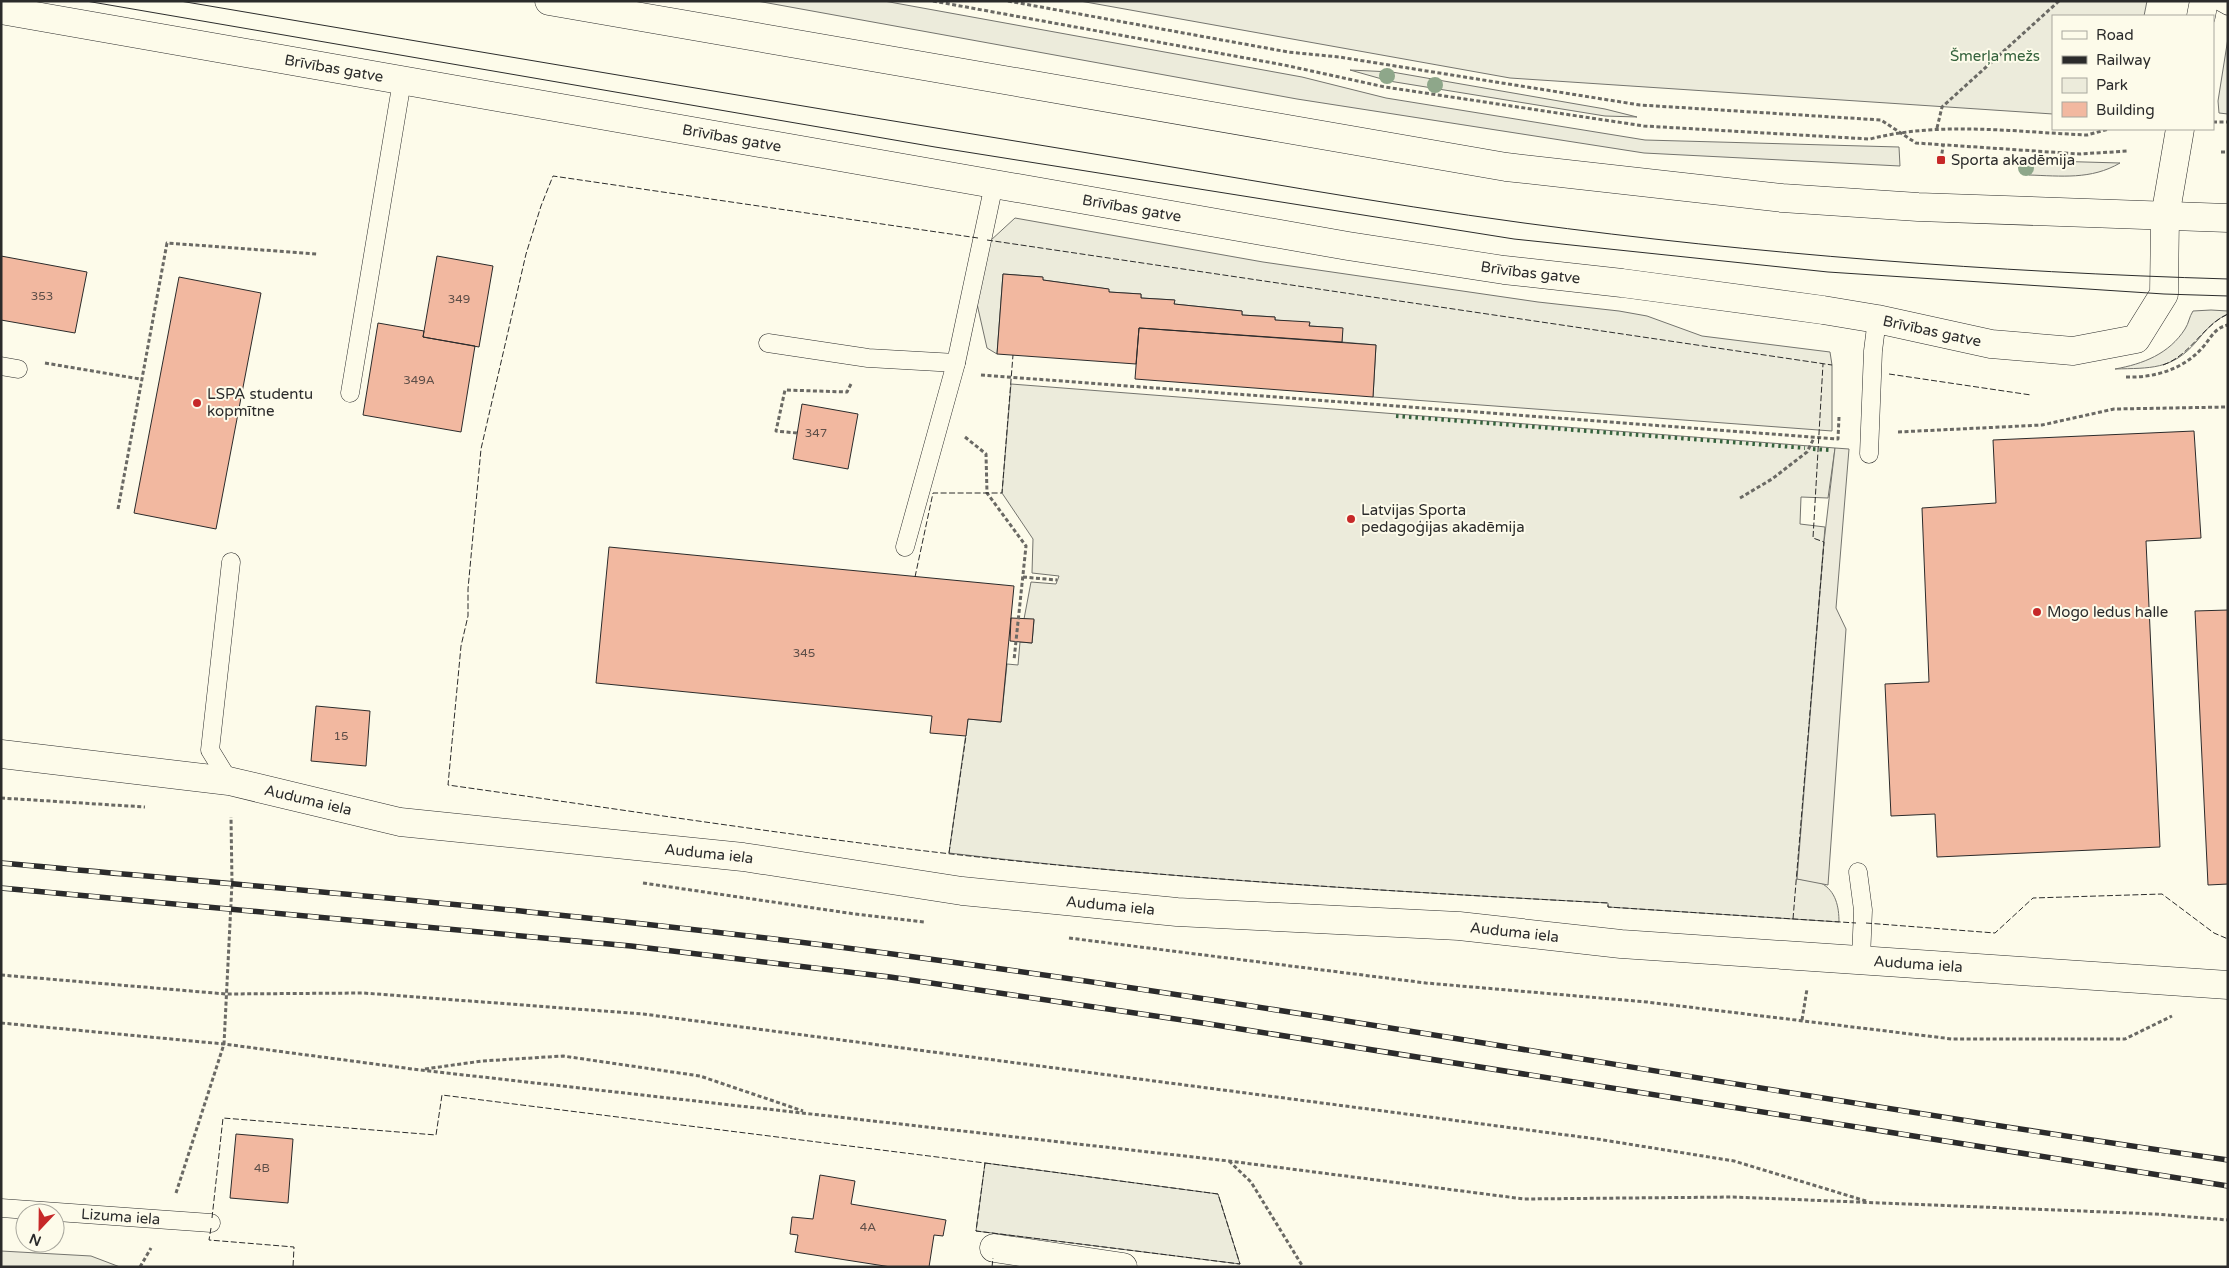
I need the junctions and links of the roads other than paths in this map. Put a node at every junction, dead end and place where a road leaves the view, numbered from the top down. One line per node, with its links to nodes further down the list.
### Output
1 (549, 1): 10 (main road)
2 (2204, 1): 6 (main road)
3 (2219, 1): 4 (lane)
4 (2228, 6)
5 (1, 10): 7 (main road, Brīvības gatve)
6 (2201, 15)
7 (402, 81): 9 (main road, Brīvības gatve); 15 (lane)
8 (2180, 130): 10 (main road, Brīvības gatve)
9 (994, 184): 12 (main road, Brīvības gatve); 14 (lane)
10 (2165, 217): 11 (main road); 12 (main road, Brīvības gatve)
11 (2228, 218)
12 (1877, 319): 16 (lane)
13 (768, 343): 14 (lane)
14 (955, 368): 17 (lane)
15 (350, 393)
16 (1869, 454)
17 (905, 547)
18 (231, 562): 20 (lane)
19 (1, 754): 20 (main road, Auduma iela)
20 (229, 781): 22 (main road, Auduma iela)
21 (1858, 872): 22 (lane)
22 (1861, 959): 23 (main road, Auduma iela)
23 (2228, 985)
24 (1, 1208): 25 (lane, Lizuma iela)
25 (211, 1223)
26 (994, 1248): 27 (main road)
27 (1123, 1267)

